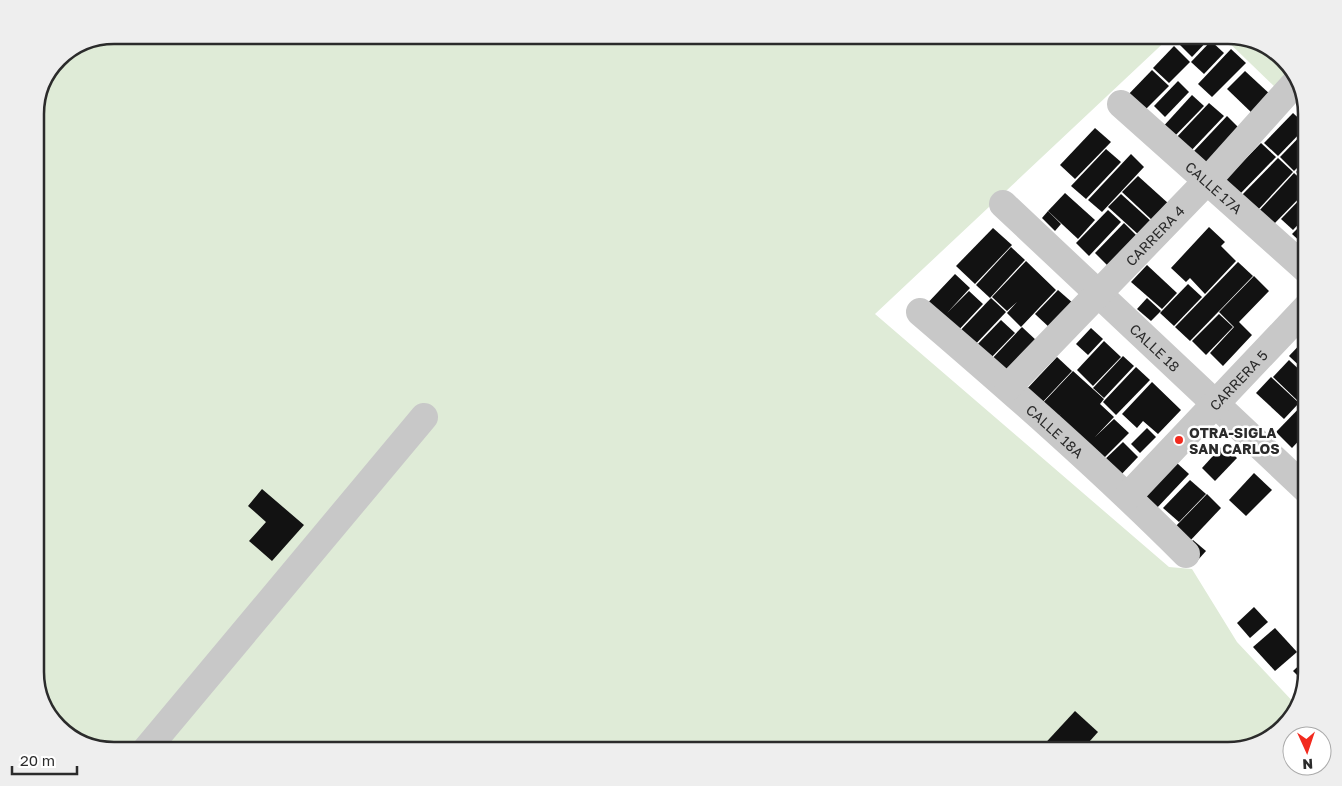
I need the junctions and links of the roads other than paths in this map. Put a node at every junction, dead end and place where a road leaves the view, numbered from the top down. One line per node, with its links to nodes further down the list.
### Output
1 (1293, 87): 3 (street, CARRERA 4)
2 (1121, 104): 3 (street, CALLE 17A)
3 (1208, 180): 5 (street, CALLE 17A); 6 (street, CARRERA 4)
4 (1003, 204): 6 (street, CALLE 18)
5 (1298, 262)
6 (1098, 294): 9 (street, CARRERA 4); 10 (street, CALLE 18)
7 (920, 312): 9 (street, CALLE 18A)
8 (1298, 316): 10 (street, CARRERA 5)
9 (1008, 387): 13 (street, CALLE 18A)
10 (1214, 403): 12 (street, CALLE 18); 13 (street, CARRERA 5)
11 (424, 417): 15 (street)
12 (1298, 482)
13 (1128, 496): 14 (street, CALLE 18A)
14 (1186, 554)
15 (153, 742)

